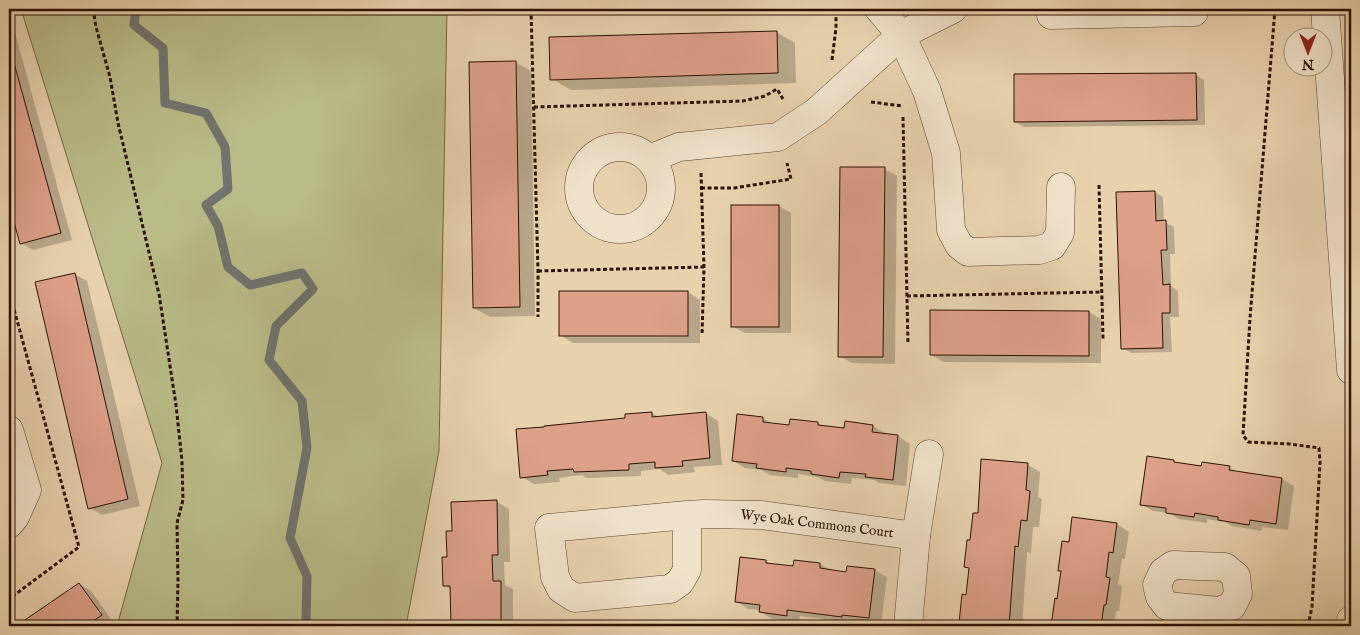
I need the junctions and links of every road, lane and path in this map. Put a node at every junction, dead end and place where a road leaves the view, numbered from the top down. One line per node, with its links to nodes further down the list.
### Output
1 (93, 9): 38 (path)
2 (531, 9): 16 (path)
3 (836, 9): 12 (path)
4 (879, 9): 11 (street)
5 (953, 9): 11 (street)
6 (1275, 9): 40 (path)
7 (1325, 9): 22 (street)
8 (1153, 10): 9 (street); 10 (street)
9 (1194, 12)
10 (1051, 15)
11 (901, 35): 18 (street); 21 (street)
12 (831, 62)
13 (865, 101): 14 (path)
14 (910, 103)
15 (786, 104): 16 (path)
16 (534, 108): 24 (path)
17 (903, 116): 26 (path)
18 (648, 159)
19 (701, 169): 23 (path)
20 (1099, 185): 25 (path)
21 (1061, 187)
22 (1346, 240): 31 (street)
23 (704, 267): 24 (path); 28 (path)
24 (538, 271): 27 (path)
25 (1102, 292): 26 (path); 29 (path)
26 (907, 296): 30 (path)
27 (538, 316)
28 (702, 335)
29 (1103, 339)
30 (908, 344)
31 (1351, 370)
32 (9, 430): 35 (street)
33 (929, 454): 36 (street)
34 (687, 515): 34 (street, Wye Oak Commons Court); 36 (street, Wye Oak Commons Court)
35 (9, 524)
36 (916, 536): 39 (street)
37 (1351, 620): 41 (street)
38 (176, 626)
39 (908, 626)
40 (1308, 626)
41 (1351, 626)

